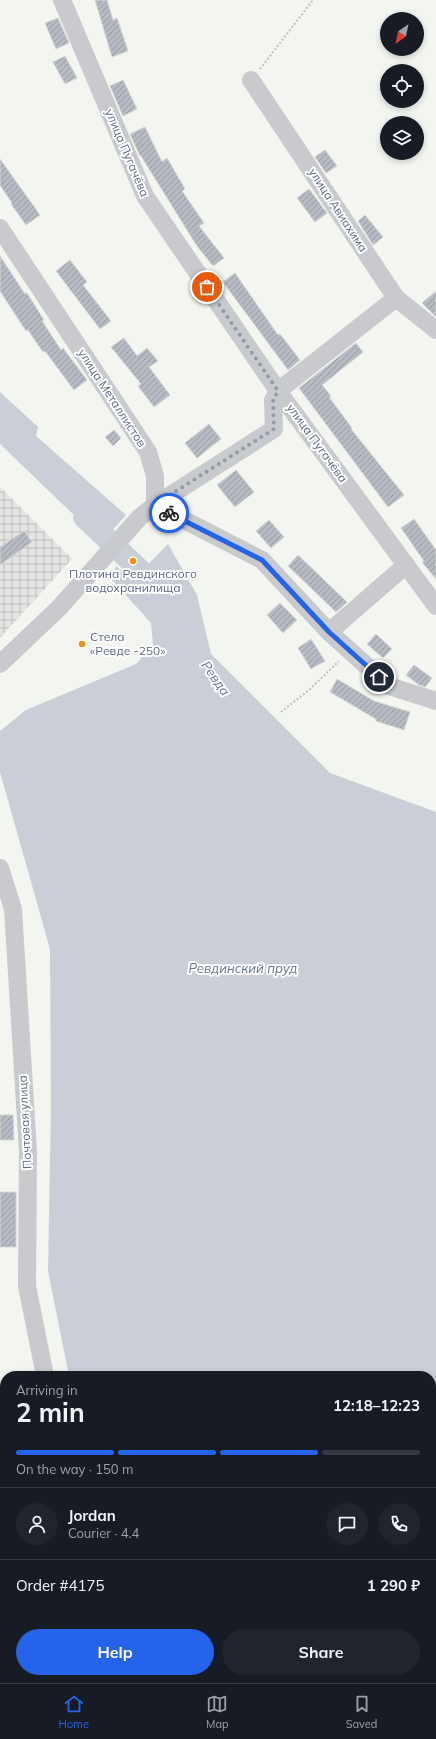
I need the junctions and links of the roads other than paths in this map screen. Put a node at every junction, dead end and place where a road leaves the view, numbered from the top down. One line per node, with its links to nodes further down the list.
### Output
1 (62, 0): 6 (street, улица Пугачёва)
2 (252, 80): 4 (street, улица Авиахима)
3 (0, 228): 7 (street, улица Металлистов)
4 (396, 298): 5 (street, улица Авиахима); 6 (street)
5 (436, 330)
6 (278, 391): 7 (street); 8 (street, улица Пугачёва)
7 (154, 505): 10 (street); 11 (street)
8 (406, 565): 9 (street, улица Пугачёва); 10 (street)
9 (436, 606)
10 (329, 632): 12 (street)
11 (0, 664)
12 (436, 701)
13 (0, 868): 14 (street, Почтовая улица)
14 (45, 1371)

